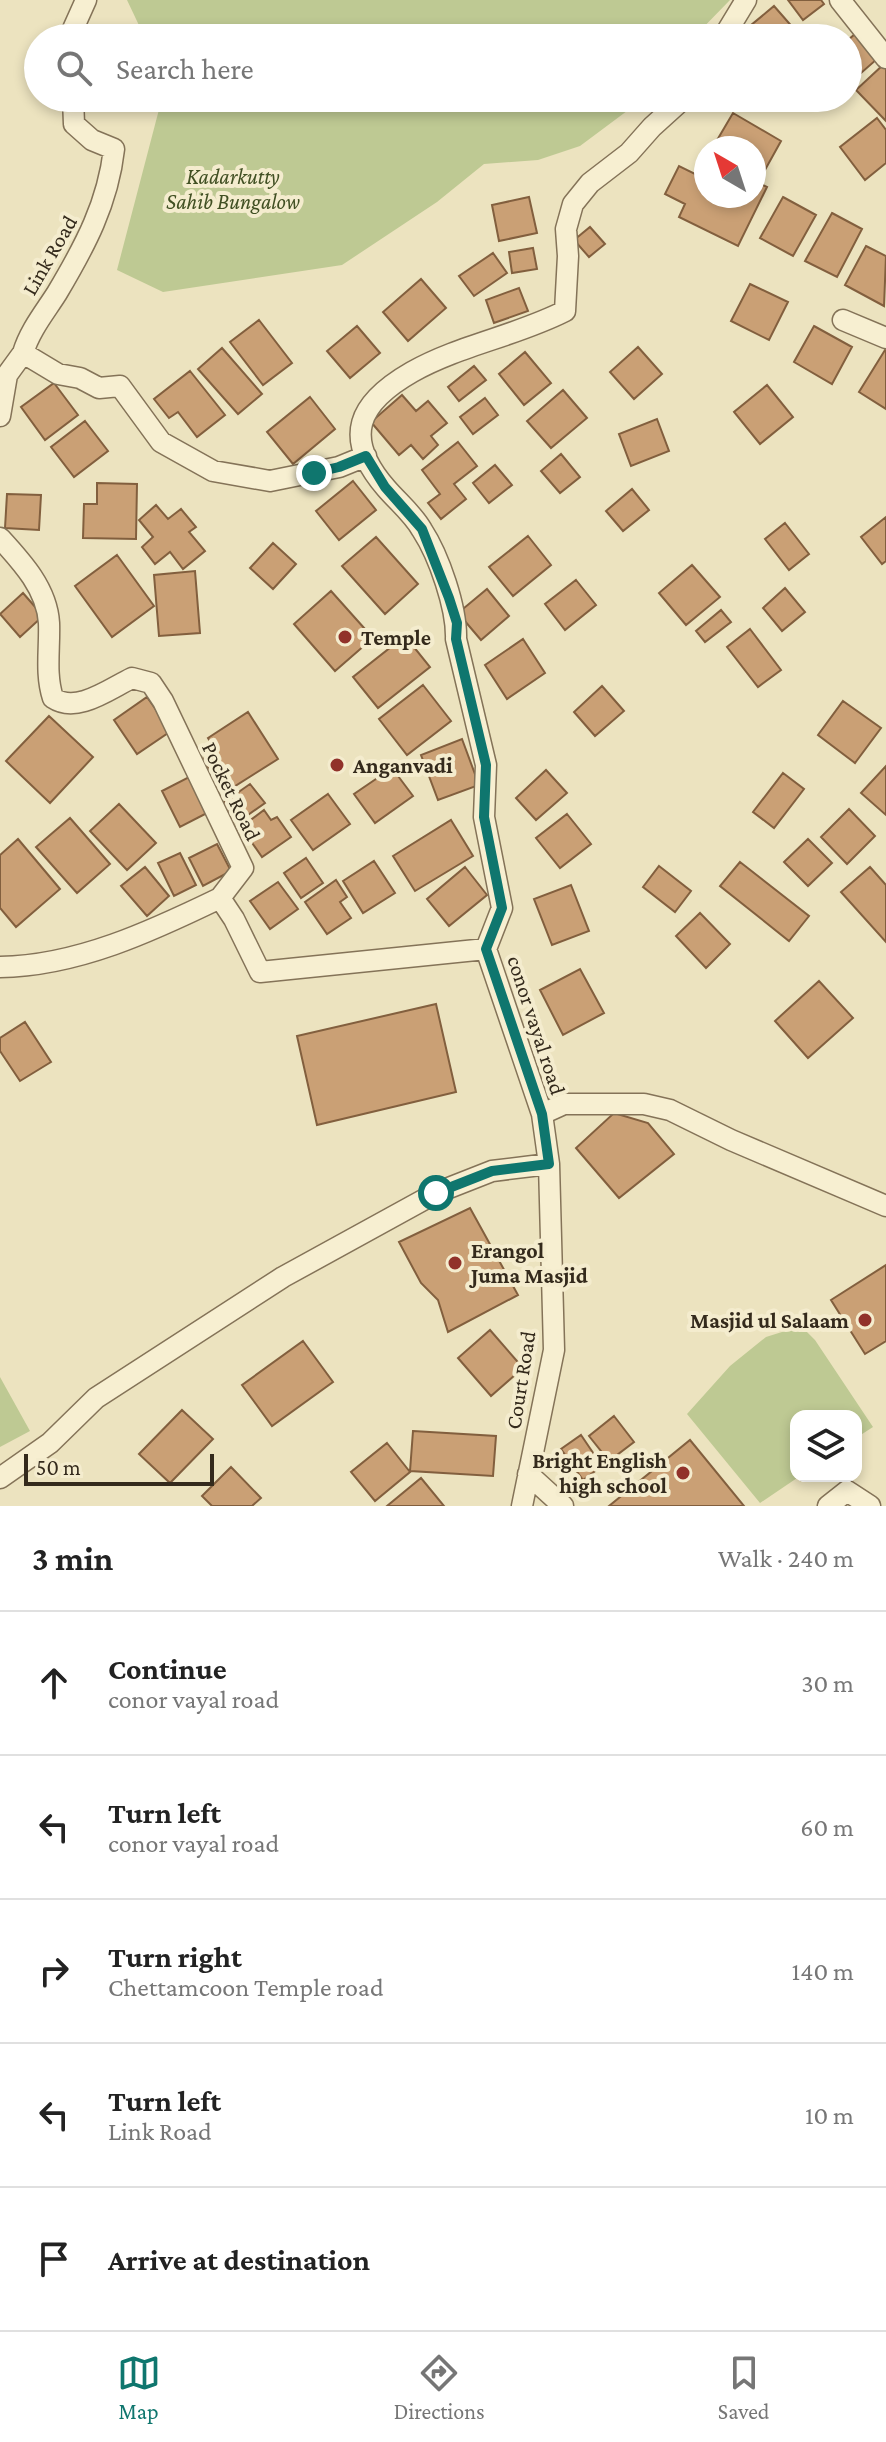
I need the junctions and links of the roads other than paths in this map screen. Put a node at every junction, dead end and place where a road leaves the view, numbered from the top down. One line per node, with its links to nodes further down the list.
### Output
1 (86, 0): 4 (street)
2 (746, 0): 5 (street)
3 (840, 0): 6 (street)
4 (75, 24)
5 (731, 24)
6 (859, 24)
7 (862, 28): 8 (street)
8 (886, 58)
9 (74, 112): 13 (street, Link Road)
10 (670, 112): 15 (street)
11 (843, 320): 12 (street)
12 (886, 338)
13 (23, 353): 14 (street); 15 (street)
14 (0, 416)
15 (366, 456): 18 (street)
16 (0, 538): 17 (street, Pocket Road)
17 (220, 898): 18 (street, conor vayal road); 19 (street)
18 (486, 949): 20 (street, conor vayal road)
19 (0, 967)
20 (542, 1114): 21 (street, conor vayal road); 22 (street)
21 (549, 1164): 23 (street, Court Road); 24 (street)
22 (886, 1206)
23 (528, 1474): 25 (street, Court Road); 26 (street)
24 (0, 1478)
25 (522, 1506)
26 (563, 1506)
27 (828, 1506): 28 (street)
28 (870, 1506)

